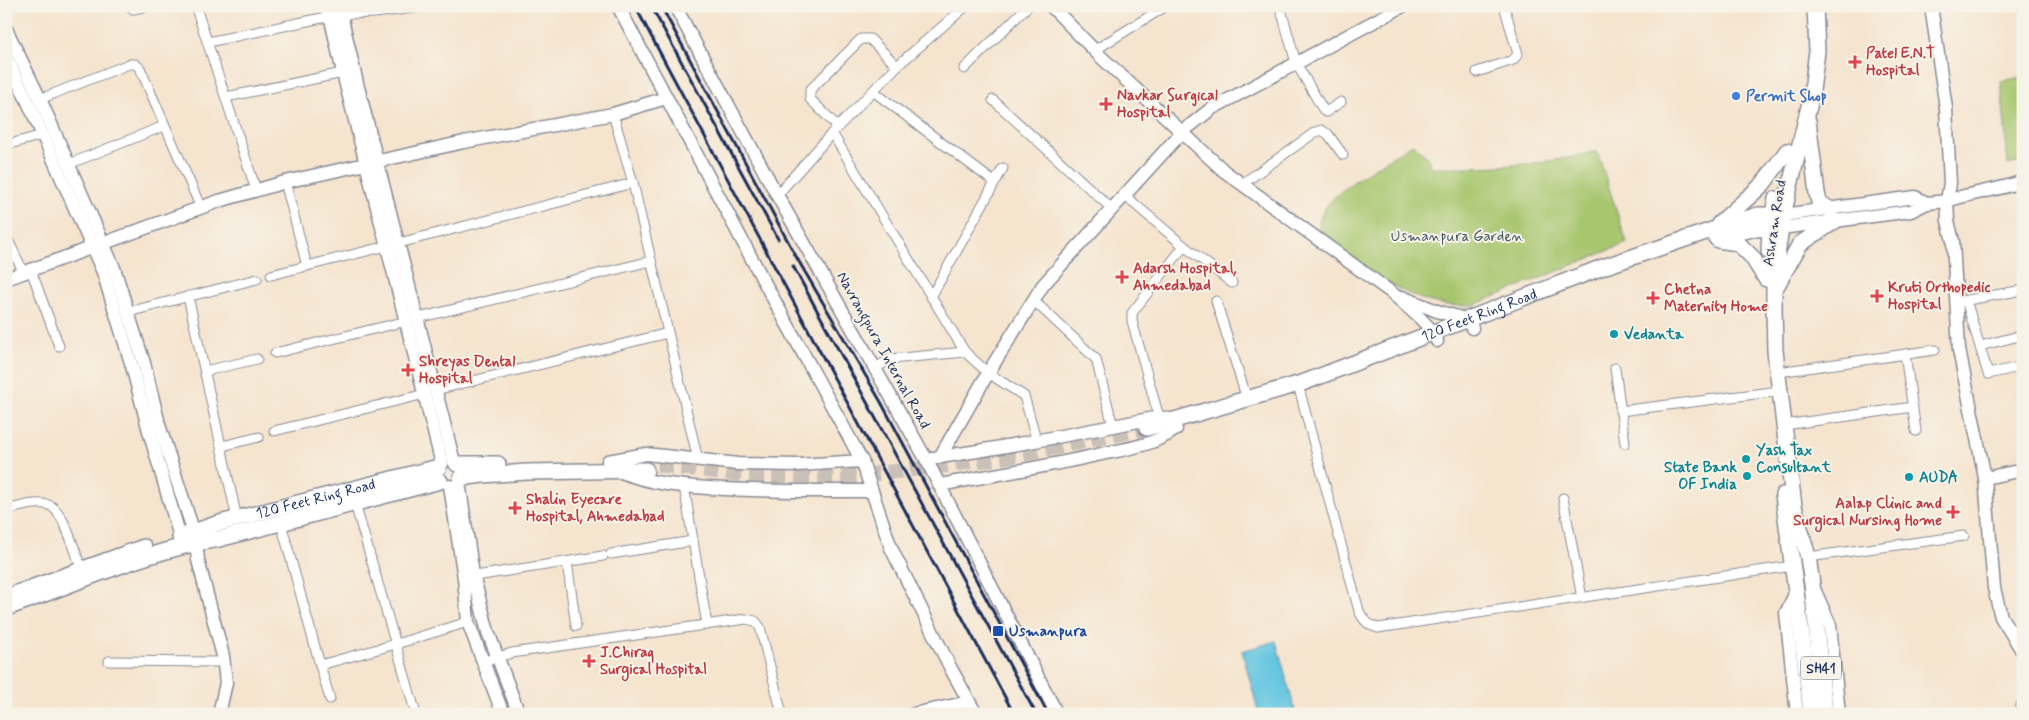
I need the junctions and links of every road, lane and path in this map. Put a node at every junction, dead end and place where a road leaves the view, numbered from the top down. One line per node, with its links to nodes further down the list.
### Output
1 (130, 6): 2 (street)
2 (147, 6)
3 (428, 6): 17 (street)
4 (618, 6): 30 (street)
5 (675, 6): 52 (street, Navrangpura Internal Road)
6 (966, 6): 23 (street)
7 (1028, 6): 24 (street)
8 (1051, 6): 20 (street)
9 (1166, 6): 20 (street)
10 (1280, 6): 22 (street)
11 (1403, 6): 22 (street)
12 (1504, 6): 25 (street)
13 (1805, 6): 41 (main road, Ashram Road)
14 (1815, 6): 34 (main road, Ashram Road / SH41)
15 (1931, 6): 54 (street)
16 (197, 11): 19 (street)
17 (335, 11): 19 (street); 26 (street); 43 (street)
18 (6, 30): 31 (street)
19 (208, 42): 29 (street)
20 (1095, 50): 38 (street)
21 (6, 57): 27 (street)
22 (1296, 63): 33 (street); 38 (street)
23 (897, 66): 28 (street); 37 (street)
24 (964, 69)
25 (1477, 72)
26 (343, 73): 29 (street); 43 (street)
27 (11, 77): 39 (street)
28 (873, 91): 37 (street); 48 (street)
29 (226, 97): 51 (street)
30 (666, 98): 35 (street); 118 (street)
31 (40, 99): 36 (street); 44 (street)
32 (992, 100): 56 (street)
33 (1341, 102)
34 (1807, 110): 57 (main road); 58 (main road, Ashram Road / SH41)
35 (613, 114): 43 (street); 49 (street)
36 (164, 126): 44 (street); 55 (street)
37 (835, 130): 52 (street); 75 (street)
38 (1182, 132): 50 (street); 53 (street)
39 (43, 135): 40 (street); 62 (street)
40 (6, 146)
41 (1787, 151): 58 (main road, Ashram Road); 59 (main road)
42 (1343, 154): 50 (street)
43 (372, 163): 47 (street); 61 (street)
44 (69, 164): 62 (street)
45 (1003, 168): 48 (street)
46 (2023, 181): 54 (street)
47 (285, 182): 51 (street); 65 (street)
48 (994, 182): 75 (street)
49 (633, 183): 61 (street); 64 (street)
50 (1242, 184): 73 (street)
51 (256, 190): 55 (street)
52 (777, 195): 93 (street, Navrangpura Internal Road)
53 (1124, 195): 56 (street); 63 (street)
54 (1946, 201): 57 (street); 77 (street)
55 (200, 208): 62 (street)
56 (1112, 209): 76 (street)
57 (1832, 215): 58 (street); 71 (main road)
58 (1777, 221): 59 (main road, 120 Feet Ring Road); 71 (main road, Ashram Road / SH41)
59 (1713, 235): 71 (main road); 81 (main road, 120 Feet Ring Road)
60 (6, 236): 66 (street)
61 (393, 244): 65 (street); 80 (street)
62 (98, 245): 66 (street); 79 (street); 133 (street)
63 (1184, 246): 70 (street); 104 (street)
64 (651, 261): 80 (street); 82 (street)
65 (307, 266): 67 (street)
66 (28, 272): 68 (street); 85 (street)
67 (271, 276)
68 (6, 279)
69 (257, 279): 74 (street)
70 (1232, 283)
71 (1770, 285): 96 (main road, Ashram Road / SH41); 100 (main road, Ashram Road)
72 (2023, 290): 77 (street)
73 (1392, 293): 81 (street); 84 (street)
74 (188, 296): 79 (street); 95 (street)
75 (931, 297): 88 (street)
76 (1033, 300): 97 (street); 107 (street)
77 (1961, 301): 86 (street); 123 (street)
78 (1216, 302): 101 (street)
79 (128, 312): 133 (street)
80 (412, 320): 89 (street); 98 (street)
81 (1470, 324): 84 (main road, 120 Feet Ring Road)
82 (668, 332): 98 (street); 117 (street)
83 (2023, 335): 86 (street)
84 (1436, 337): 99 (main road, 120 Feet Ring Road); 101 (main road, 120 Feet Ring Road)
85 (59, 346)
86 (1980, 346): 92 (street)
87 (1935, 350): 90 (street)
88 (965, 352): 93 (street); 97 (street)
89 (275, 353)
90 (1905, 354): 96 (street); 102 (street)
91 (257, 359): 95 (street)
92 (2023, 366)
93 (875, 368): 116 (street, Navrangpura Internal Road)
94 (1615, 368): 103 (street)
95 (205, 371): 114 (street)
96 (1778, 372): 106 (main road, Ashram Road / SH41)
97 (988, 373): 112 (street); 115 (street)
98 (431, 392): 109 (street); 122 (street)
99 (1300, 392): 105 (main road, 120 Feet Ring Road); 142 (street)
100 (1771, 392): 103 (street); 137 (main road, Ashram Road)
101 (1247, 399): 105 (main road, 120 Feet Ring Road)
102 (1913, 407): 106 (street); 108 (street)
103 (1620, 411): 113 (street)
104 (1159, 417): 105 (street); 107 (street)
105 (1176, 425): 110 (main road); 124 (street)
106 (1784, 425): 135 (main road, Ashram Road / SH41)
107 (1113, 426): 112 (street)
108 (1916, 431)
109 (274, 432)
110 (1148, 432)
111 (259, 437): 114 (street)
112 (1037, 442): 115 (street)
113 (1625, 443)
114 (222, 446): 130 (street)
115 (940, 457): 116 (street)
116 (926, 459): 124 (street, Navrangpura Internal Road)
117 (698, 460): 118 (street); 119 (street)
118 (862, 461): 126 (street)
119 (611, 465): 120 (main road, 120 Feet Ring Road); 122 (main road, 120 Feet Ring Road); 125 (street)
120 (641, 466)
121 (2023, 470): 123 (street)
122 (450, 473): 128 (main road, 120 Feet Ring Road); 130 (main road, 120 Feet Ring Road); 139 (street)
123 (1985, 478): 149 (street)
124 (940, 485): 168 (street, Navrangpura Internal Road)
125 (684, 486): 126 (street); 134 (street)
126 (871, 491): 158 (street)
127 (1563, 498): 142 (street)
128 (356, 504): 131 (main road, 120 Feet Ring Road); 150 (street)
129 (6, 510): 138 (street)
130 (237, 519): 133 (main road, 120 Feet Ring Road)
131 (281, 523): 133 (main road, 120 Feet Ring Road); 156 (street)
132 (1964, 536): 135 (street)
133 (188, 540): 138 (main road, 120 Feet Ring Road); 143 (main road, 120 Feet Ring Road); 155 (street); 161 (street)
134 (693, 542): 136 (street); 146 (street)
135 (1808, 557): 140 (main road, Ashram Road / SH41)
136 (567, 562): 139 (street); 147 (street)
137 (1792, 566): 140 (main road, Ashram Road); 142 (street)
138 (82, 570): 141 (main road, 120 Feet Ring Road)
139 (468, 577): 144 (street); 152 (street)
140 (1804, 587): 145 (main road, SH41); 169 (street); 172 (street)
141 (6, 597)
142 (1582, 598)
143 (6, 608)
144 (468, 622): 150 (street); 154 (street)
145 (1808, 623): 170 (main road); 171 (main road, SH41)
146 (707, 625): 152 (street); 165 (street)
147 (576, 626)
148 (2023, 631): 149 (street)
149 (2010, 632): 151 (street)
150 (396, 644): 156 (street); 162 (street)
151 (2023, 652)
152 (497, 656): 154 (street); 164 (street)
153 (109, 661): 155 (street)
154 (484, 661): 163 (street)
155 (217, 662): 160 (street)
156 (320, 665): 157 (street)
157 (330, 699)
158 (969, 702): 166 (street); 167 (street)
159 (2023, 705): 173 (street)
160 (211, 714)
161 (219, 714)
162 (416, 714)
163 (504, 714)
164 (519, 714)
165 (782, 714)
166 (913, 714)
167 (976, 714)
168 (1058, 714)
169 (1797, 714)
170 (1811, 714)
171 (1825, 714)
172 (1838, 714)
173 (2022, 714)

